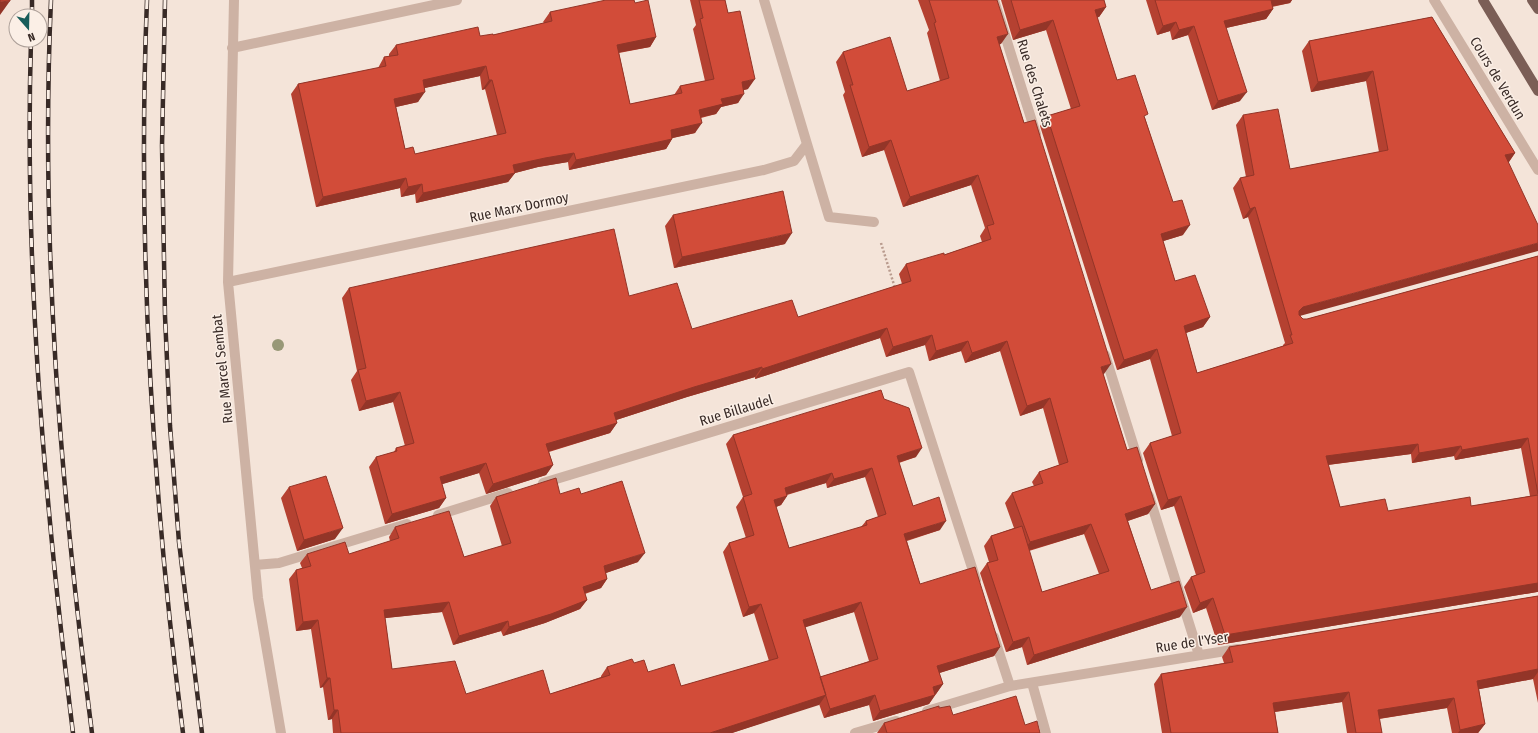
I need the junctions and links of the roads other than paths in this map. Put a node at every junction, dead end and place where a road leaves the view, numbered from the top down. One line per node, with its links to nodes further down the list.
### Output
1 (234, 0): 9 (street, Rue Marcel Sembat)
2 (457, 0): 9 (street)
3 (764, 0): 11 (street)
4 (994, 0): 12 (street, Rue des Chalets)
5 (1434, 0): 13 (street, Cours de Verdun)
6 (1483, 0): 10 (main road)
7 (1532, 0): 8 (main road)
8 (1538, 9)
9 (232, 48): 15 (street, Rue Marcel Sembat)
10 (1538, 90)
11 (807, 144): 14 (street); 15 (street, Rue Marx Dormoy)
12 (1040, 145)
13 (1538, 170)
14 (874, 222)
15 (228, 282): 21 (street, Rue Marcel Sembat)
16 (1101, 343): 17 (street)
17 (1142, 472)
18 (1146, 488): 25 (street)
19 (430, 517): 22 (street, Rue Billaudel)
20 (415, 521): 21 (street)
21 (255, 565): 28 (street, Rue Marcel Sembat)
22 (979, 589)
23 (991, 627): 27 (street)
24 (1245, 648): 25 (street, Rue de l'Yser)
25 (1198, 655): 26 (street, Rue de l'Yser)
26 (1032, 683): 27 (street, Rue de l'Yser); 30 (street)
27 (1010, 686): 29 (street, Rue de l'Yser)
28 (281, 733)
29 (855, 733)
30 (1046, 733)

